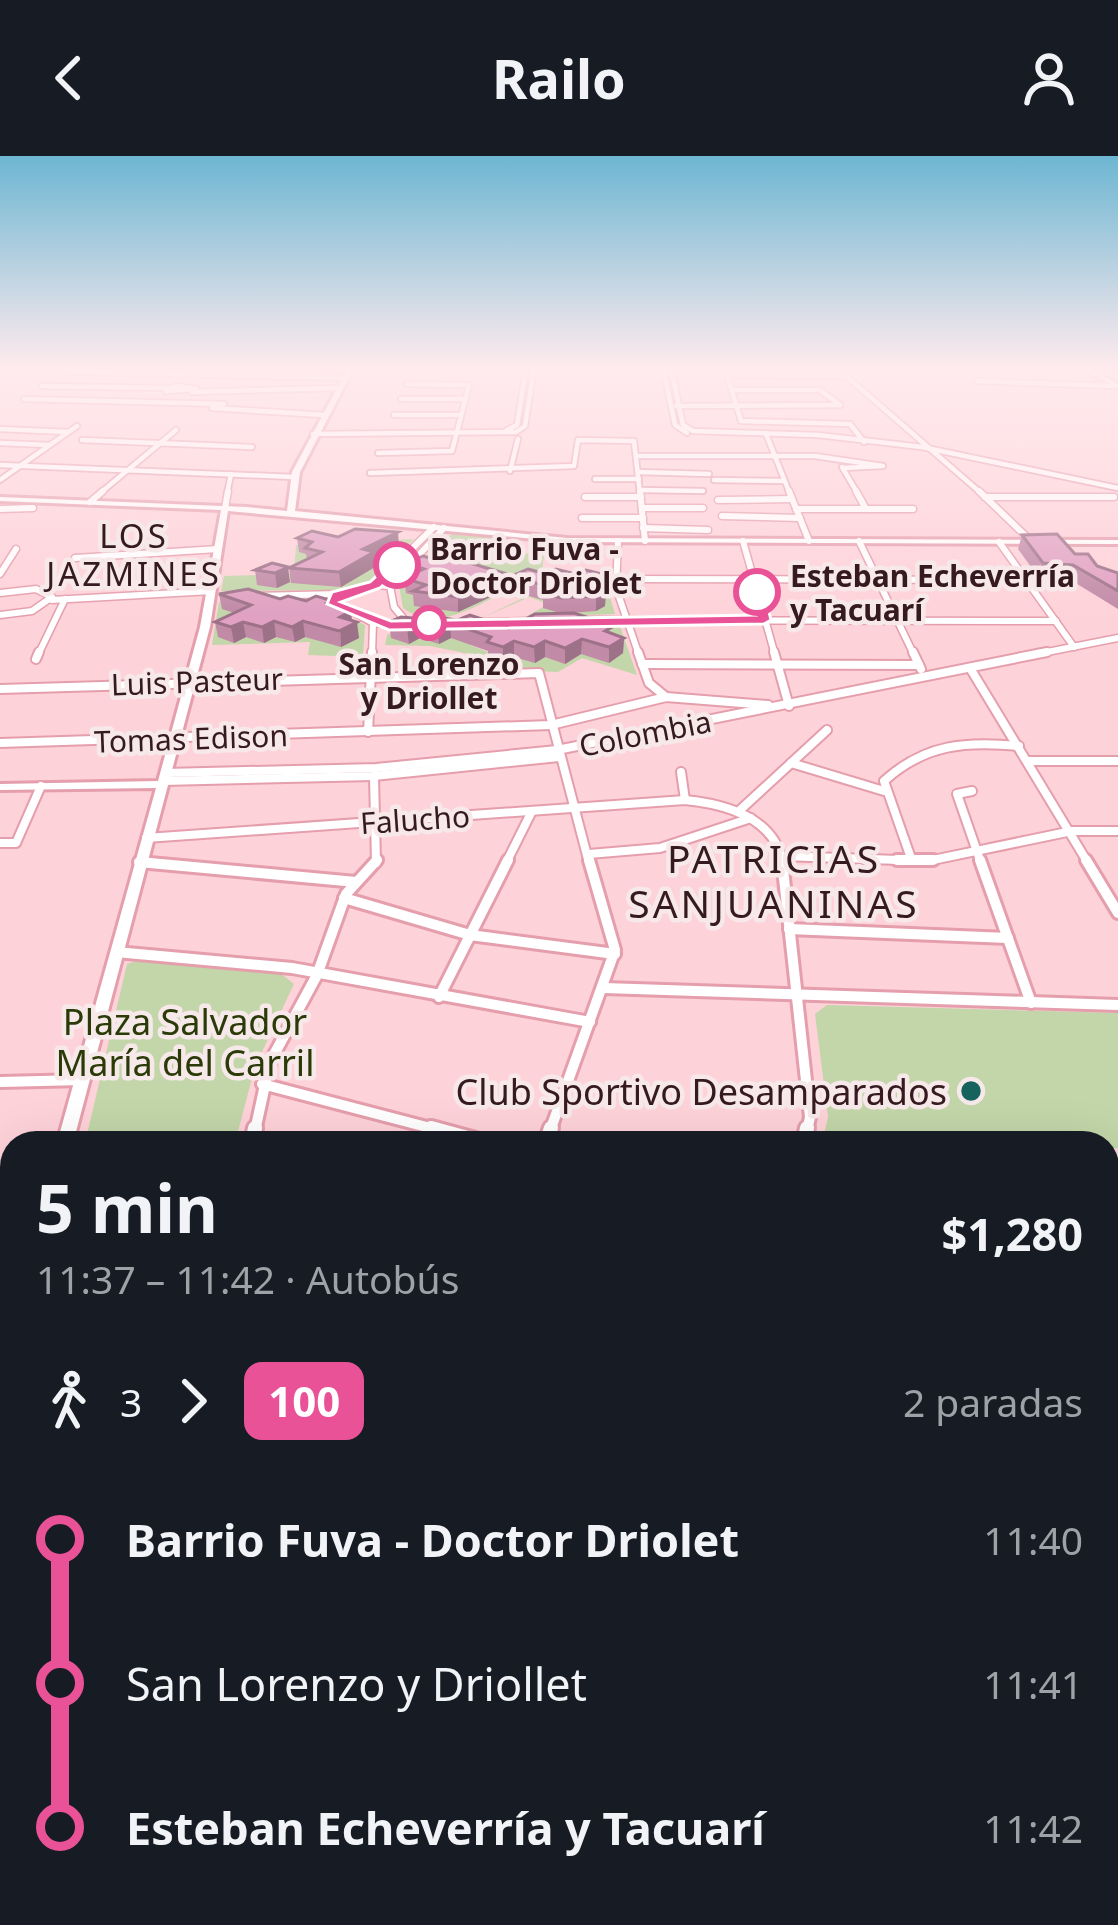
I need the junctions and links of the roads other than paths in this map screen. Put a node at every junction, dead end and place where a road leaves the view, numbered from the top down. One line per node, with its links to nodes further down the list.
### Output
1 (935, 450): 32 (street)
2 (42, 451): 17 (street)
3 (151, 451): 19 (street)
4 (306, 451): 23 (main road)
5 (380, 451): 20 (street)
6 (393, 451): 7 (street)
7 (449, 451)
8 (515, 451): 20 (street)
9 (576, 451): 20 (street)
10 (636, 451): 13 (street)
11 (772, 451): 14 (street)
12 (938, 451): 27 (street)
13 (637, 456): 14 (street); 22 (street)
14 (774, 456): 15 (street); 26 (street)
15 (838, 458): 18 (street); 18 (street)
16 (0, 465): 17 (street)
17 (21, 466): 19 (street); 25 (street)
18 (843, 468): 43 (street)
19 (128, 470): 21 (street); 37 (street)
20 (510, 471)
21 (231, 474): 23 (street); 40 (street)
22 (639, 476): 24 (street); 26 (street); 30 (street)
23 (294, 477): 45 (main road)
24 (595, 479)
25 (0, 481)
26 (784, 481): 34 (street)
27 (1099, 485): 28 (street); 35 (street)
28 (1118, 488)
29 (703, 491): 30 (street)
30 (640, 493): 31 (street); 41 (street)
31 (585, 497)
32 (986, 497): 35 (street); 59 (street)
33 (0, 499): 37 (main road)
34 (792, 499): 36 (street); 46 (street)
35 (1116, 499)
36 (718, 500)
37 (90, 502): 40 (main road)
38 (0, 508): 39 (street)
39 (33, 508)
40 (225, 508): 45 (main road); 62 (main road)
41 (642, 508): 42 (street); 49 (street)
42 (703, 508)
43 (866, 509): 44 (street); 46 (street)
44 (914, 509)
45 (291, 513): 50 (main road)
46 (798, 513): 47 (street); 56 (street)
47 (722, 516)
48 (583, 518): 49 (street)
49 (643, 518): 51 (street)
50 (439, 528): 53 (main road); 63 (street); 64 (street)
51 (644, 528): 52 (street); 54 (street)
52 (708, 530)
53 (618, 541): 54 (main road); 67 (street)
54 (645, 541): 55 (main road)
55 (743, 541): 56 (main road); 68 (street)
56 (809, 541): 57 (main road)
57 (859, 541): 58 (main road); 69 (street)
58 (999, 542): 59 (main road); 70 (street)
59 (1032, 542): 60 (main road)
60 (1118, 542)
61 (16, 549): 66 (street)
62 (218, 549): 65 (street); 74 (main road)
63 (411, 550): 64 (street); 71 (street)
64 (422, 551): 72 (street)
65 (75, 558)
66 (0, 574)
67 (615, 579): 68 (street); 83 (street)
68 (754, 579): 69 (street); 84 (street)
69 (878, 580): 70 (street); 85 (street)
70 (1027, 580): 88 (street)
71 (375, 585): 72 (street); 75 (street)
72 (390, 586): 91 (street)
73 (0, 593): 80 (street)
74 (212, 594): 77 (street); 79 (street); 102 (main road)
75 (342, 594): 76 (street); 81 (street)
76 (297, 595): 78 (street); 81 (street)
77 (226, 596)
78 (249, 596)
79 (65, 599): 80 (street); 95 (street)
80 (52, 600): 82 (street)
81 (334, 604): 90 (street)
82 (0, 615)
83 (627, 620): 84 (street); 87 (street); 96 (street)
84 (764, 620): 85 (street); 97 (street)
85 (897, 620): 88 (street); 98 (street)
86 (543, 621): 89 (street)
87 (565, 621)
88 (1056, 621): 94 (street)
89 (458, 622)
90 (374, 623): 91 (street); 92 (street)
91 (400, 623): 92 (street)
92 (375, 636): 100 (street)
93 (1118, 638): 94 (street, Colombia)
94 (1074, 647): 99 (street, Colombia)
95 (36, 658)
96 (642, 664): 97 (street); 104 (street)
97 (777, 664): 98 (street); 105 (street)
98 (919, 664): 101 (street)
99 (970, 668): 101 (street, Colombia); 111 (street)
100 (372, 676): 102 (street, Luis Pasteur); 106 (street, Luis Pasteur); 108 (street)
101 (925, 677): 105 (street, Colombia)
102 (190, 681): 103 (street, Luis Pasteur); 109 (main road)
103 (0, 689)
104 (666, 697): 105 (street, Tomas Edison); 106 (street, Tomas Edison)
105 (789, 706): 112 (street, Colombia)
106 (551, 724): 108 (street, Tomas Edison); 112 (street)
107 (827, 730): 115 (street)
108 (368, 732): 109 (street, Tomas Edison)
109 (174, 739): 110 (street, Tomas Edison); 118 (main road)
110 (0, 743)
111 (1019, 746): 113 (street); 121 (street)
112 (558, 753): 117 (street, Colombia); 118 (street, Colombia); 124 (street)
113 (1028, 761): 114 (street); 129 (street)
114 (1118, 761)
115 (791, 763): 121 (street); 126 (street)
116 (681, 772): 123 (street)
117 (374, 776): 118 (street, Colombia); 128 (street)
118 (164, 779): 119 (main road); 131 (main road)
119 (41, 786): 120 (main road); 132 (street)
120 (0, 787)
121 (884, 791): 136 (street)
122 (972, 791): 133 (street)
123 (685, 800): 124 (street, Falucho); 126 (street, Falucho)
124 (576, 808): 125 (street, Falucho); 134 (street)
125 (532, 811): 128 (street, Falucho); 142 (street)
126 (739, 811): 127 (street, Falucho)
127 (751, 818): 134 (street); 135 (street)
128 (376, 822): 131 (street, Falucho); 138 (street)
129 (1072, 831): 130 (street); 133 (street); 140 (street)
130 (1118, 831)
131 (146, 838): 137 (main road)
132 (0, 843)
133 (977, 851): 136 (street); 143 (street)
134 (589, 854): 145 (street)
135 (782, 856): 136 (street); 141 (street)
136 (912, 861)
137 (139, 862): 138 (street); 144 (main road)
138 (356, 882): 139 (street)
139 (344, 898): 142 (street); 146 (street)
140 (1117, 911)
141 (789, 929): 143 (street); 149 (street)
142 (470, 935): 145 (street); 148 (street)
143 (1008, 938): 150 (street)
144 (116, 952): 146 (street); 153 (main road)
145 (614, 954): 147 (street)
146 (317, 975): 148 (street); 155 (street)
147 (604, 988): 149 (street); 152 (street)
148 (439, 997): 152 (street)
149 (796, 997): 150 (street); 160 (street)
150 (1031, 1003): 151 (street)
151 (1118, 1005)
152 (590, 1022): 159 (street)
153 (82, 1080): 154 (street); 156 (main road)
154 (0, 1082)
155 (262, 1084): 157 (street); 158 (street)
156 (67, 1131)
157 (254, 1131)
158 (440, 1131)
159 (550, 1131)
160 (807, 1131)

